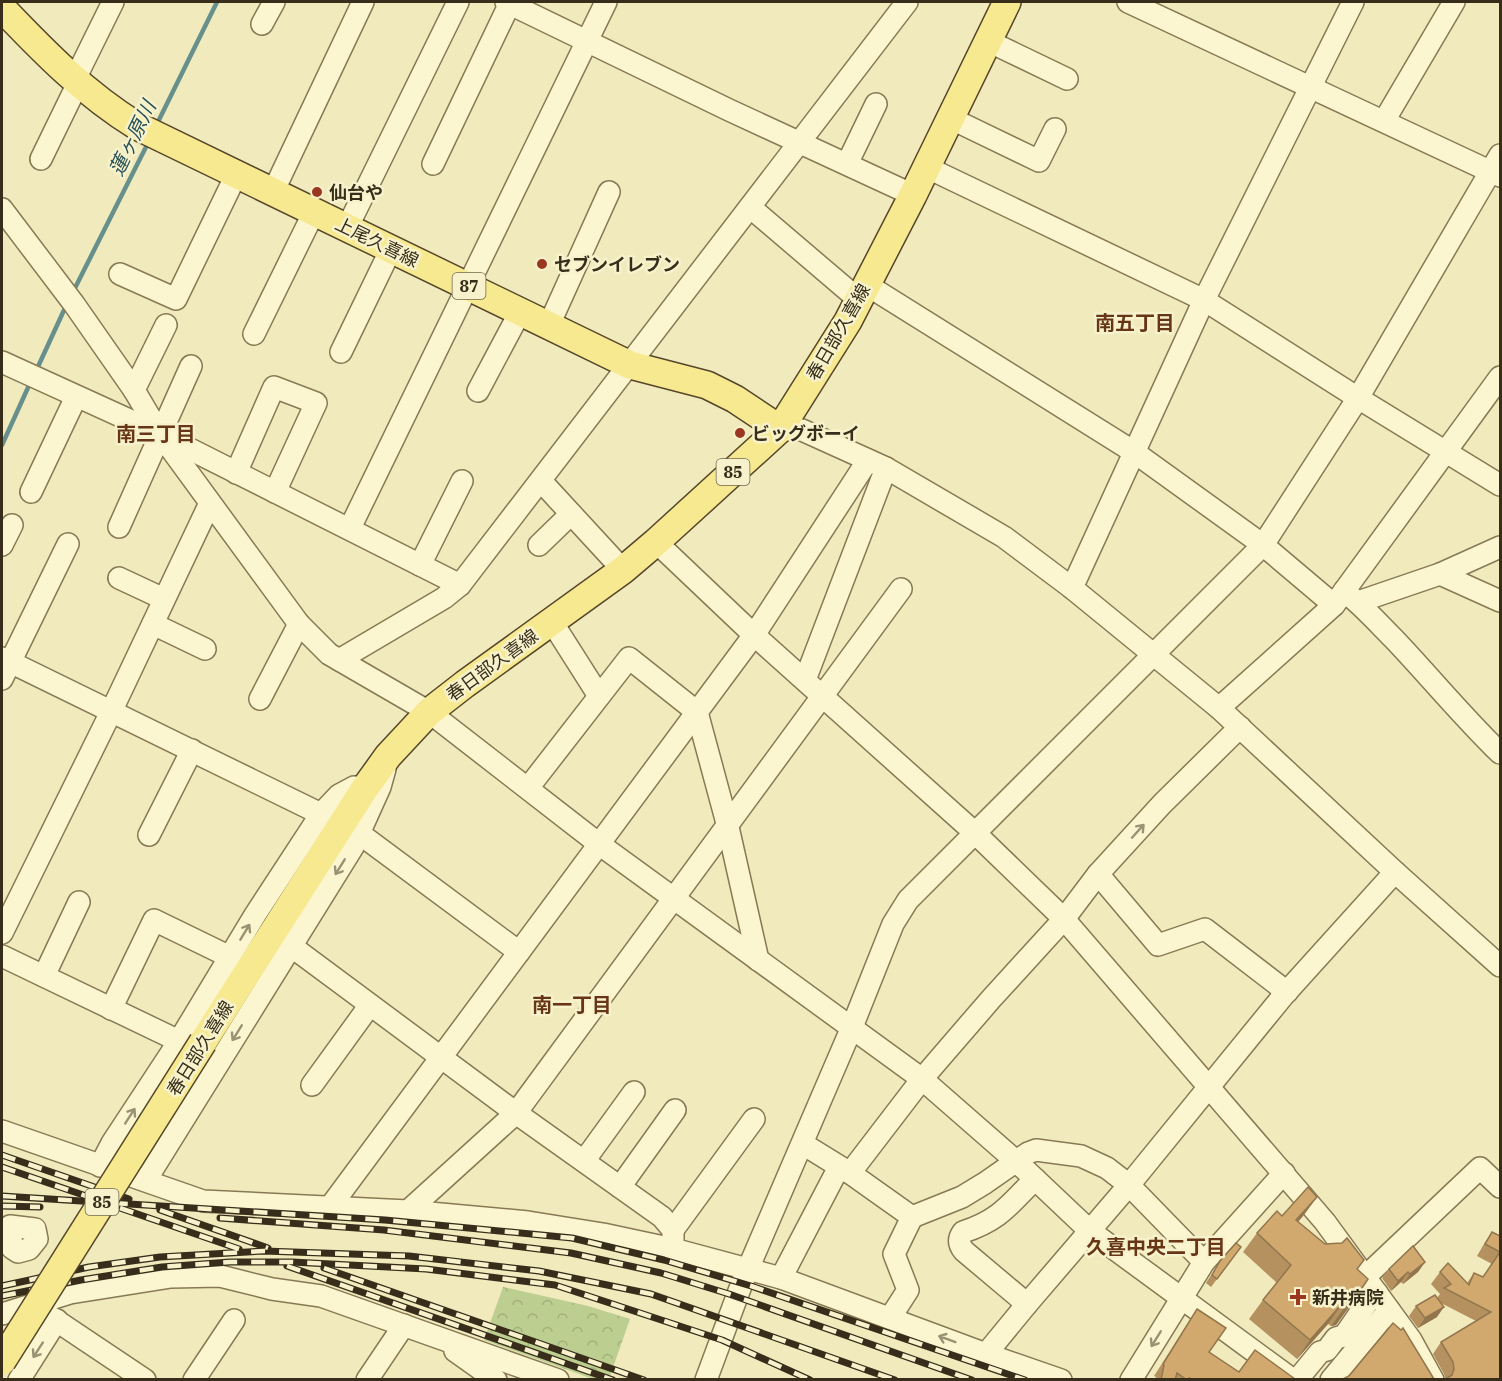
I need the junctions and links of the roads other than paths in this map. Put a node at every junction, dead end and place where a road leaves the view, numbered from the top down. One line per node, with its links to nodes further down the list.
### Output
1 (112, 2): 17 (street)
2 (274, 2): 13 (street)
3 (363, 2): 30 (street)
4 (458, 2): 36 (street)
5 (508, 2): 14 (street); 25 (street)
6 (606, 2): 14 (street)
7 (907, 2): 23 (street)
8 (1007, 2): 15 (main road, 春日部久喜線 / 85)
9 (1128, 2): 18 (street)
10 (1353, 2): 18 (street)
11 (1454, 2): 21 (street)
12 (2, 9): 17 (main road, 上尾久喜線 / 87)
13 (262, 24)
14 (587, 40): 23 (street); 39 (street)
15 (988, 41): 16 (street); 20 (main road, 春日部久喜線 / 85)
16 (1067, 79)
17 (76, 82): 24 (street); 29 (main road, 上尾久喜線 / 87)
18 (1310, 88): 21 (street); 41 (street)
19 (876, 104): 26 (street)
20 (950, 118): 22 (street); 27 (main road, 春日部久喜線 / 85)
21 (1384, 121): 28 (street)
22 (1055, 129)
23 (799, 142): 26 (street); 33 (street)
24 (41, 159)
25 (433, 164)
26 (847, 164): 32 (street)
27 (926, 166): 32 (main road, 春日部久喜線 / 85); 41 (street)
28 (1497, 167): 54 (street)
29 (236, 175): 30 (main road, 上尾久喜線 / 87); 38 (street)
30 (273, 192): 35 (main road, 上尾久喜線 / 87)
31 (609, 192): 44 (street)
32 (913, 195): 40 (main road, 春日部久喜線 / 85)
33 (750, 207): 40 (street); 48 (street)
34 (2, 209): 51 (street)
35 (314, 212): 36 (main road, 上尾久喜線 / 87); 45 (street)
36 (347, 228): 37 (main road, 上尾久喜線 / 87)
37 (391, 249): 39 (main road, 上尾久喜線 / 87); 46 (street)
38 (120, 274)
39 (467, 286): 42 (main road, 上尾久喜線 / 87); 70 (street)
40 (863, 292): 55 (main road, 春日部久喜線 / 85); 58 (street)
41 (1204, 300): 54 (street); 58 (street)
42 (520, 312): 44 (main road, 上尾久喜線 / 87); 52 (street)
43 (165, 325): 51 (street)
44 (549, 326): 48 (main road, 上尾久喜線 / 87)
45 (254, 334)
46 (341, 352)
47 (2, 363): 53 (street)
48 (630, 365): 55 (main road, 上尾久喜線 / 87); 62 (street)
49 (190, 366): 56 (street)
50 (1500, 377): 57 (street)
51 (134, 390): 56 (street)
52 (478, 392)
53 (76, 397): 56 (street); 64 (street)
54 (1358, 398): 57 (street); 75 (street)
55 (780, 429): 59 (street); 71 (main road, 春日部久喜線 / 85)
56 (160, 434): 60 (street); 66 (street); 69 (street)
57 (1446, 450): 63 (street); 85 (street)
58 (1134, 452): 75 (street); 82 (street)
59 (877, 464): 82 (street); 90 (street); 95 (street)
60 (236, 473): 65 (street); 65 (street)
61 (462, 481): 77 (street)
62 (541, 481): 67 (street); 81 (street)
63 (1500, 485)
64 (31, 492)
65 (275, 492): 70 (street)
66 (210, 503): 84 (street); 89 (street)
67 (572, 514): 74 (street); 78 (street)
68 (12, 525): 73 (street)
69 (119, 527)
70 (350, 528): 77 (street)
71 (656, 542): 78 (main road, 春日部久喜線 / 85); 90 (street)
72 (68, 544): 94 (street)
73 (2, 545)
74 (539, 545)
75 (1263, 545): 85 (street); 92 (street)
76 (1500, 548): 79 (street)
77 (420, 565): 81 (street)
78 (622, 570): 87 (main road, 春日部久喜線 / 85)
79 (1440, 574): 85 (street); 86 (street)
80 (119, 578): 84 (street)
81 (460, 585): 93 (street)
82 (1072, 588): 92 (street)
83 (901, 589): 97 (street)
84 (164, 599): 88 (street)
85 (1345, 599): 99 (street); 105 (street)
86 (1500, 601)
87 (552, 622): 96 (street); 101 (main road, 春日部久喜線 / 85)
88 (153, 624): 91 (street); 100 (street)
89 (299, 624): 93 (street); 98 (street)
90 (754, 634): 95 (street); 102 (street)
91 (205, 649)
92 (1154, 655): 99 (street); 111 (street)
93 (339, 660): 101 (street)
94 (4, 666): 100 (street)
95 (805, 680): 97 (street)
96 (599, 696): 102 (street); 108 (street)
97 (824, 697): 110 (street); 111 (street)
98 (260, 699)
99 (1219, 708): 103 (street)
100 (111, 712): 104 (street); 120 (street)
101 (429, 712): 106 (main road, 春日部久喜線 / 85); 108 (street)
102 (697, 712): 110 (street); 114 (street)
103 (1239, 727): 115 (street); 116 (street, one-way to 103)
104 (192, 750): 109 (street); 113 (street)
105 (1500, 753)
106 (388, 756): 107 (main road, 春日部久喜線 / 85); 112 (street)
107 (365, 788): 109 (street); 132 (main road, 春日部久喜線 / 85)
108 (528, 788): 114 (street)
109 (321, 814): 124 (street, one-way to 109)
110 (728, 827): 117 (street); 125 (street)
111 (974, 832): 119 (street); 131 (street)
112 (360, 834): 121 (street, one-way to 121); 122 (street)
113 (149, 835)
114 (599, 844): 117 (street); 122 (street)
115 (1395, 872): 126 (street); 128 (street)
116 (1098, 874): 119 (street); 128 (street)
117 (674, 900): 125 (street); 139 (street)
118 (79, 902): 127 (street)
119 (1064, 919): 134 (street); 136 (street)
120 (2, 933)
121 (291, 946): 129 (street); 149 (street, one-way to 149)
122 (519, 952): 133 (street)
123 (2, 956): 127 (street)
124 (230, 957): 130 (street); 132 (street)
125 (758, 960): 131 (street)
126 (1500, 966)
127 (44, 976): 130 (street)
128 (1287, 992): 136 (street)
129 (370, 1005): 133 (street); 135 (street)
130 (111, 1009): 132 (street)
131 (852, 1027): 134 (street); 142 (street)
132 (191, 1042): 145 (street, one-way to 132); 172 (main road, 春日部久喜線 / 85, bridge)
133 (441, 1057): 139 (street); 153 (street)
134 (922, 1079): 144 (street); 146 (street)
135 (312, 1085)
136 (1208, 1087): 147 (street); 150 (street)
137 (634, 1092): 143 (street)
138 (675, 1110): 152 (street)
139 (516, 1113): 143 (street); 154 (street)
140 (754, 1119): 157 (street)
141 (2, 1131): 145 (street)
142 (803, 1144): 146 (street); 159 (street)
143 (584, 1161): 152 (street)
144 (1017, 1162): 148 (street); 150 (street); 155 (street)
145 (100, 1166): 149 (street)
146 (844, 1170): 155 (street); 160 (street)
147 (1284, 1173): 158 (street); 161 (street)
148 (1035, 1179): 156 (street); 164 (street)
149 (146, 1180): 153 (street)
150 (1129, 1185): 156 (street); 158 (street)
151 (1500, 1186): 161 (street)
152 (620, 1187): 157 (street)
153 (330, 1207): 154 (street)
154 (408, 1211): 157 (street)
155 (912, 1217): 166 (street)
156 (1090, 1231): 162 (street); 164 (street)
157 (673, 1240): 159 (street)
158 (1204, 1262): 162 (street)
159 (749, 1269): 160 (street); 179 (street)
160 (781, 1278): 166 (street)
161 (1377, 1293): 182 (street); 183 (street); 184 (street)
162 (1182, 1298): 181 (street, one-way to 181); 182 (street)
163 (41, 1302): 165 (street); 167 (street); 169 (street)
164 (1027, 1304): 171 (street)
165 (2, 1314)
166 (890, 1318): 171 (street, one-way to 166)
167 (57, 1320): 173 (street, one-way to 173); 174 (street)
168 (234, 1320): 175 (street)
169 (404, 1325): 170 (street); 176 (street)
170 (441, 1338): 177 (street); 178 (street)
171 (986, 1354): 180 (street)
172 (2, 1362)
173 (19, 1380)
174 (145, 1380)
175 (194, 1380)
176 (367, 1380)
177 (496, 1380)
178 (558, 1380)
179 (706, 1380)
180 (1062, 1380)
181 (1131, 1380)
182 (1295, 1380)
183 (1331, 1380)
184 (1434, 1380)

